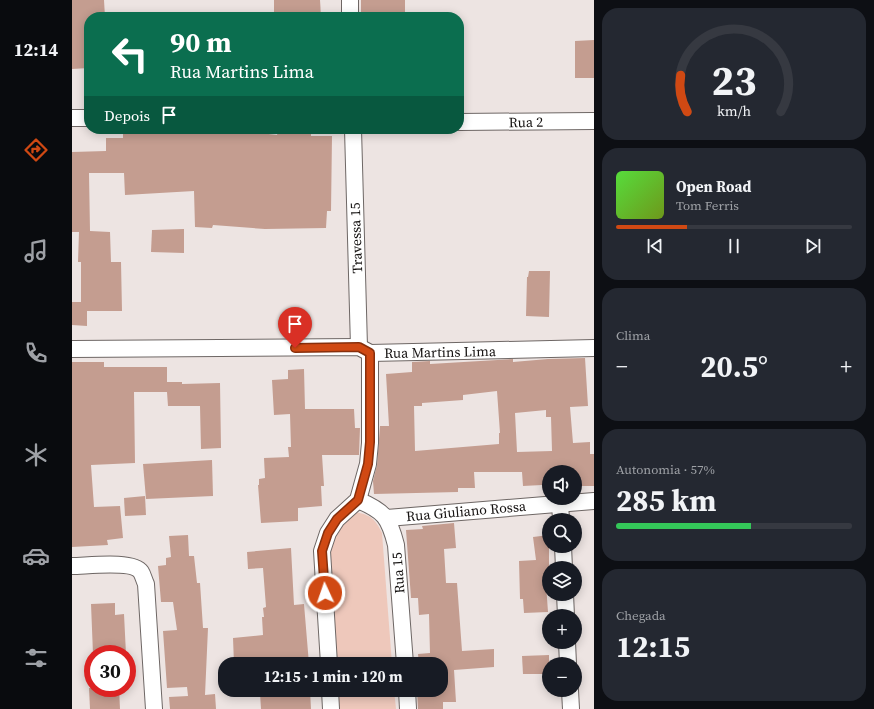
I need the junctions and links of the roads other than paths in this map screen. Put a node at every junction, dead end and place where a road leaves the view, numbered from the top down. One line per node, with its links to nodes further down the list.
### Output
1 (350, 0): 2 (street)
2 (350, 12)
3 (72, 118): 4 (street)
4 (84, 118)
5 (594, 121): 6 (street, Rua 2)
6 (464, 122)
7 (353, 134): 10 (street, Travessa 15)
8 (594, 348): 10 (street, Rua Martins Lima)
9 (72, 349): 10 (street, Rua Martins Lima)
10 (365, 350): 11 (street)
11 (358, 500): 15 (street); 17 (street)
12 (594, 501): 13 (street, Rua Giuliano Rossa)
13 (582, 502)
14 (542, 505): 15 (street, Rua Giuliano Rossa)
15 (387, 518): 18 (street, Rua 15)
16 (72, 566): 22 (street)
17 (328, 657)
18 (404, 657)
19 (330, 697): 23 (street)
20 (407, 697): 24 (street)
21 (570, 697): 25 (street)
22 (154, 709)
23 (331, 709)
24 (408, 709)
25 (571, 709)

